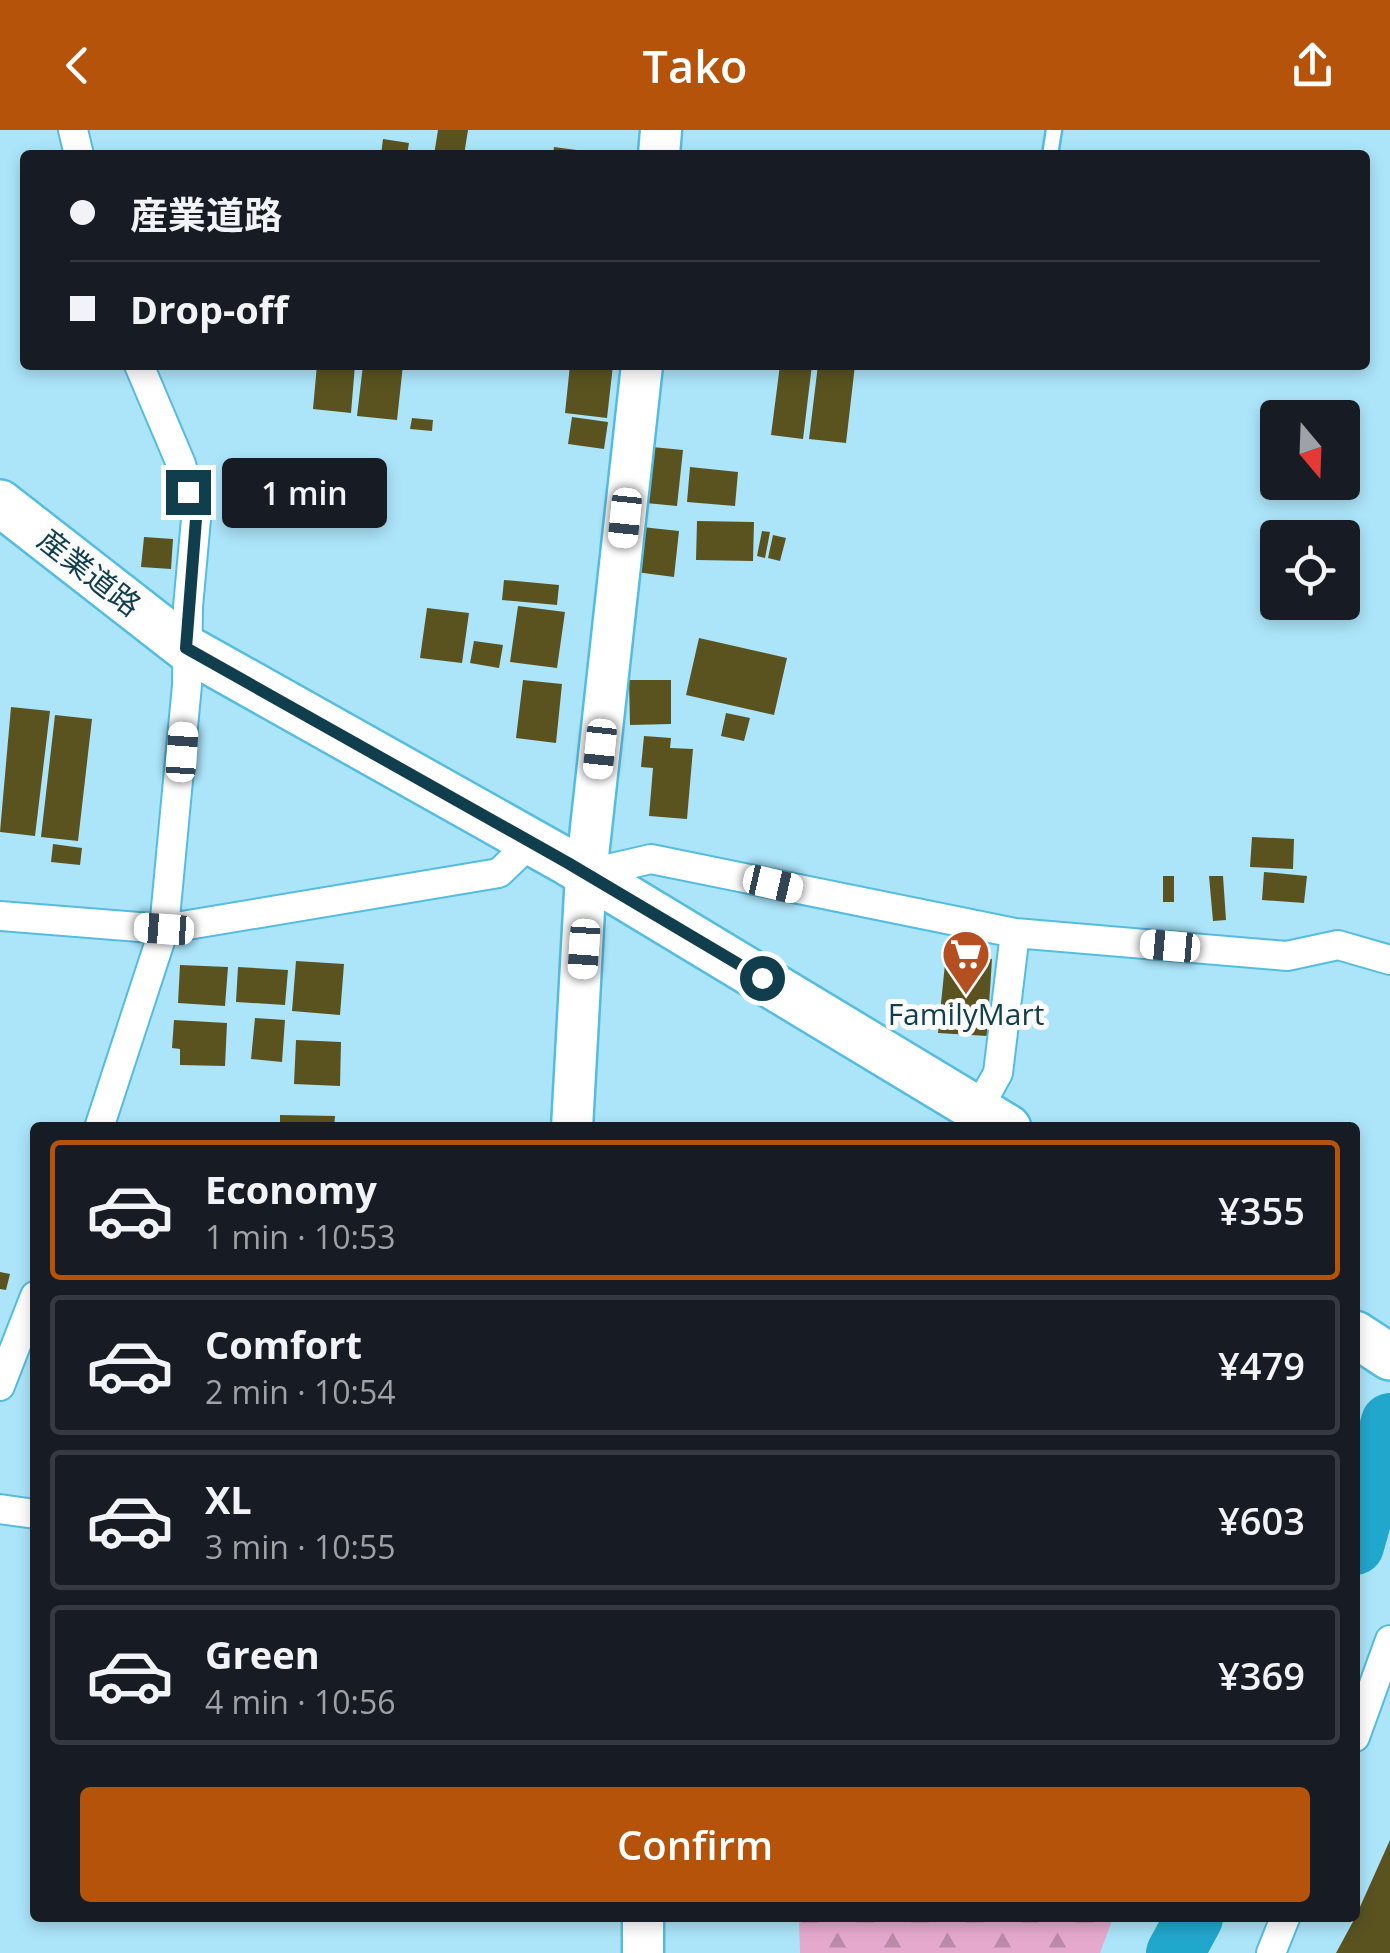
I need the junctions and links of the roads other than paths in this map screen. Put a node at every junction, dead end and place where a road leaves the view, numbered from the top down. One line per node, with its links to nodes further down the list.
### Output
1 (141, 370): 4 (street)
2 (641, 370): 6 (street)
3 (0, 503): 4 (main road, 産業道路)
4 (186, 648): 5 (main road, 産業道路); 8 (street)
5 (530, 843): 6 (main road, 産業道路); 8 (street)
6 (586, 874): 9 (street); 11 (main road, 産業道路); 13 (street)
7 (0, 916): 8 (street)
8 (164, 929): 12 (street)
9 (1015, 934): 10 (street); 11 (street)
10 (1390, 960)
11 (993, 1118)
12 (101, 1122)
13 (572, 1122)
14 (30, 1309): 17 (street)
15 (1360, 1337): 16 (main road)
16 (1390, 1357)
17 (0, 1386)
18 (0, 1509): 19 (street)
19 (30, 1513)
20 (1390, 1640): 21 (street)
21 (1360, 1723)
22 (643, 1922): 24 (street)
23 (1283, 1922): 25 (street)
24 (643, 1953)
25 (1271, 1953)

